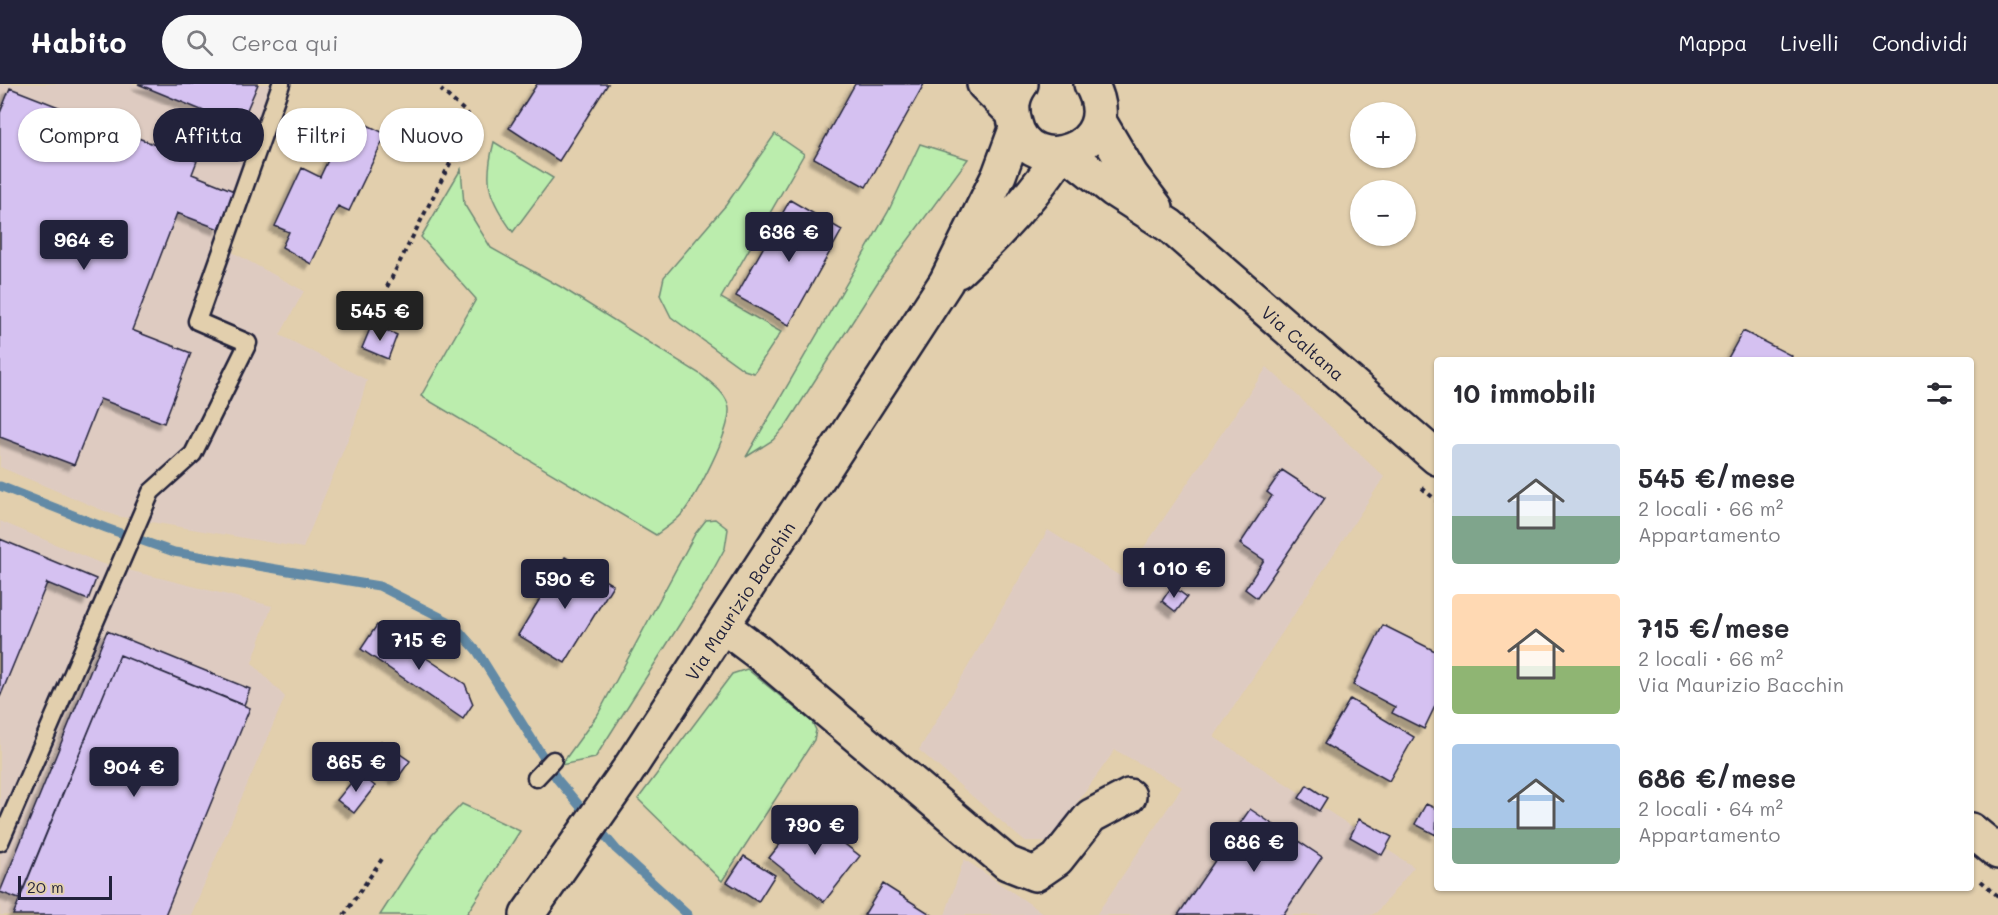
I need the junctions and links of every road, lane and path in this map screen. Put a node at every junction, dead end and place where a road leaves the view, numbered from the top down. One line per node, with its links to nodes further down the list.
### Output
1 (281, 84): 19 (lane)
2 (984, 84): 5 (main road)
3 (1092, 84): 6 (main road)
4 (441, 90): 10 (path)
5 (1016, 108): 7 (main road); 9 (main road, Via Maurizio Bacchin)
6 (1099, 122): 7 (main road, Via Maurizio Bacchin); 8 (main road, Via Caltana)
7 (1064, 153): 8 (main road, Via Caltana); 9 (main road, Via Maurizio Bacchin)
8 (1170, 226): 11 (main road, Via Caltana)
9 (946, 282): 14 (main road, Via Maurizio Bacchin)
10 (387, 287)
11 (1434, 455)
12 (1419, 486): 13 (path)
13 (1434, 498)
14 (723, 626): 17 (main road); 25 (main road, Via Maurizio Bacchin)
15 (553, 760): 16 (lane)
16 (537, 777)
17 (1129, 796)
18 (1974, 832): 20 (main road)
19 (0, 842)
20 (1998, 852)
21 (384, 856): 24 (path)
22 (1980, 880): 23 (path)
23 (1998, 896)
24 (344, 915)
25 (527, 915)

